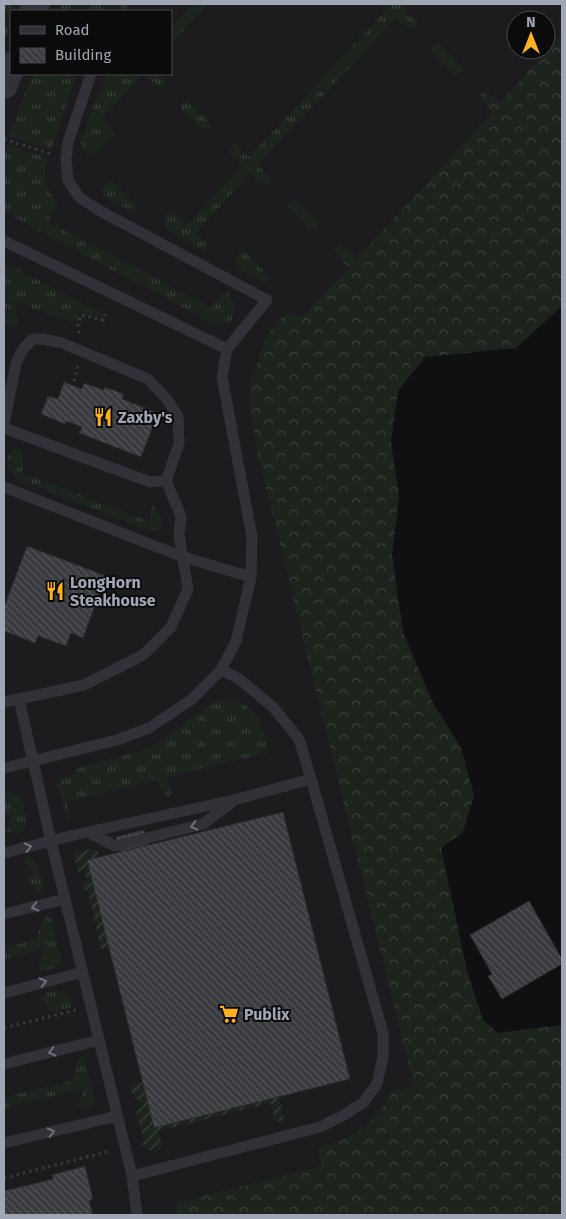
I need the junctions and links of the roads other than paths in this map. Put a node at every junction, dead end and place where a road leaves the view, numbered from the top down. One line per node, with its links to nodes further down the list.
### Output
1 (10, 69): 3 (street)
2 (91, 75): 5 (lane)
3 (4, 86)
4 (4, 241): 5 (lane)
5 (227, 349): 10 (lane)
6 (4, 426): 7 (lane); 7 (lane)
7 (166, 481): 9 (lane)
8 (4, 488): 9 (lane)
9 (183, 557): 10 (lane); 12 (lane)
10 (251, 577): 11 (lane)
11 (221, 670): 14 (lane); 16 (lane)
12 (19, 699): 13 (lane); 14 (lane)
13 (4, 702)
14 (32, 761): 15 (lane); 19 (lane)
15 (4, 768)
16 (312, 779): 17 (lane); 29 (lane)
17 (234, 800): 18 (lane); 18 (lane, one-way to 18)
18 (88, 832): 19 (lane)
19 (51, 841): 20 (lane, one-way to 19); 21 (lane)
20 (4, 853)
21 (65, 899): 22 (lane, one-way to 22); 23 (lane)
22 (4, 914)
23 (83, 972): 24 (lane, one-way to 23); 25 (lane)
24 (4, 992)
25 (99, 1040): 26 (lane, one-way to 26); 27 (lane)
26 (4, 1064)
27 (117, 1116): 28 (lane, one-way to 27); 29 (lane)
28 (4, 1143)
29 (132, 1176): 30 (lane)
30 (137, 1215)

